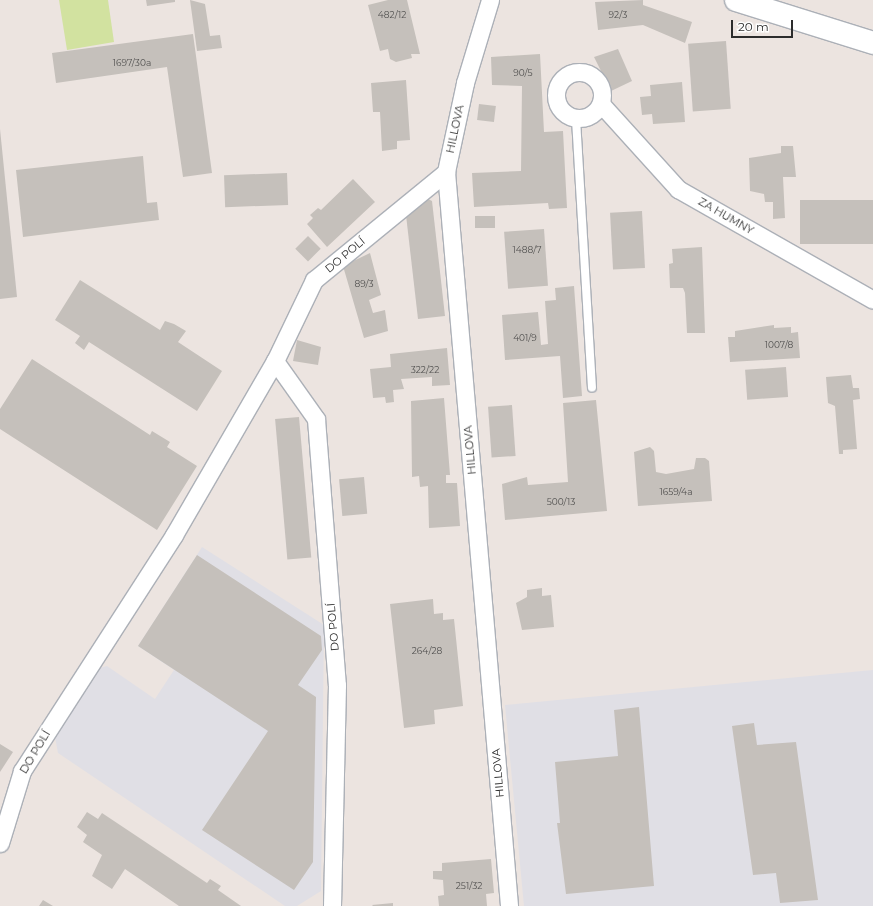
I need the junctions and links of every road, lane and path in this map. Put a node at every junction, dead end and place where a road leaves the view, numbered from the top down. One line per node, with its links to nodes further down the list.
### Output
1 (490, 0): 6 (street, HILLOVA)
2 (736, 0): 3 (street)
3 (873, 43)
4 (601, 104): 5 (street); 5 (street); 7 (street, ZA HUMNY)
5 (576, 119): 9 (lane)
6 (446, 172): 8 (street, DO POLÍ); 12 (street, HILLOVA)
7 (873, 300)
8 (275, 361): 10 (street, DO POLÍ); 11 (street, DO POLÍ)
9 (592, 388)
10 (0, 843)
11 (332, 906)
12 (509, 906)

